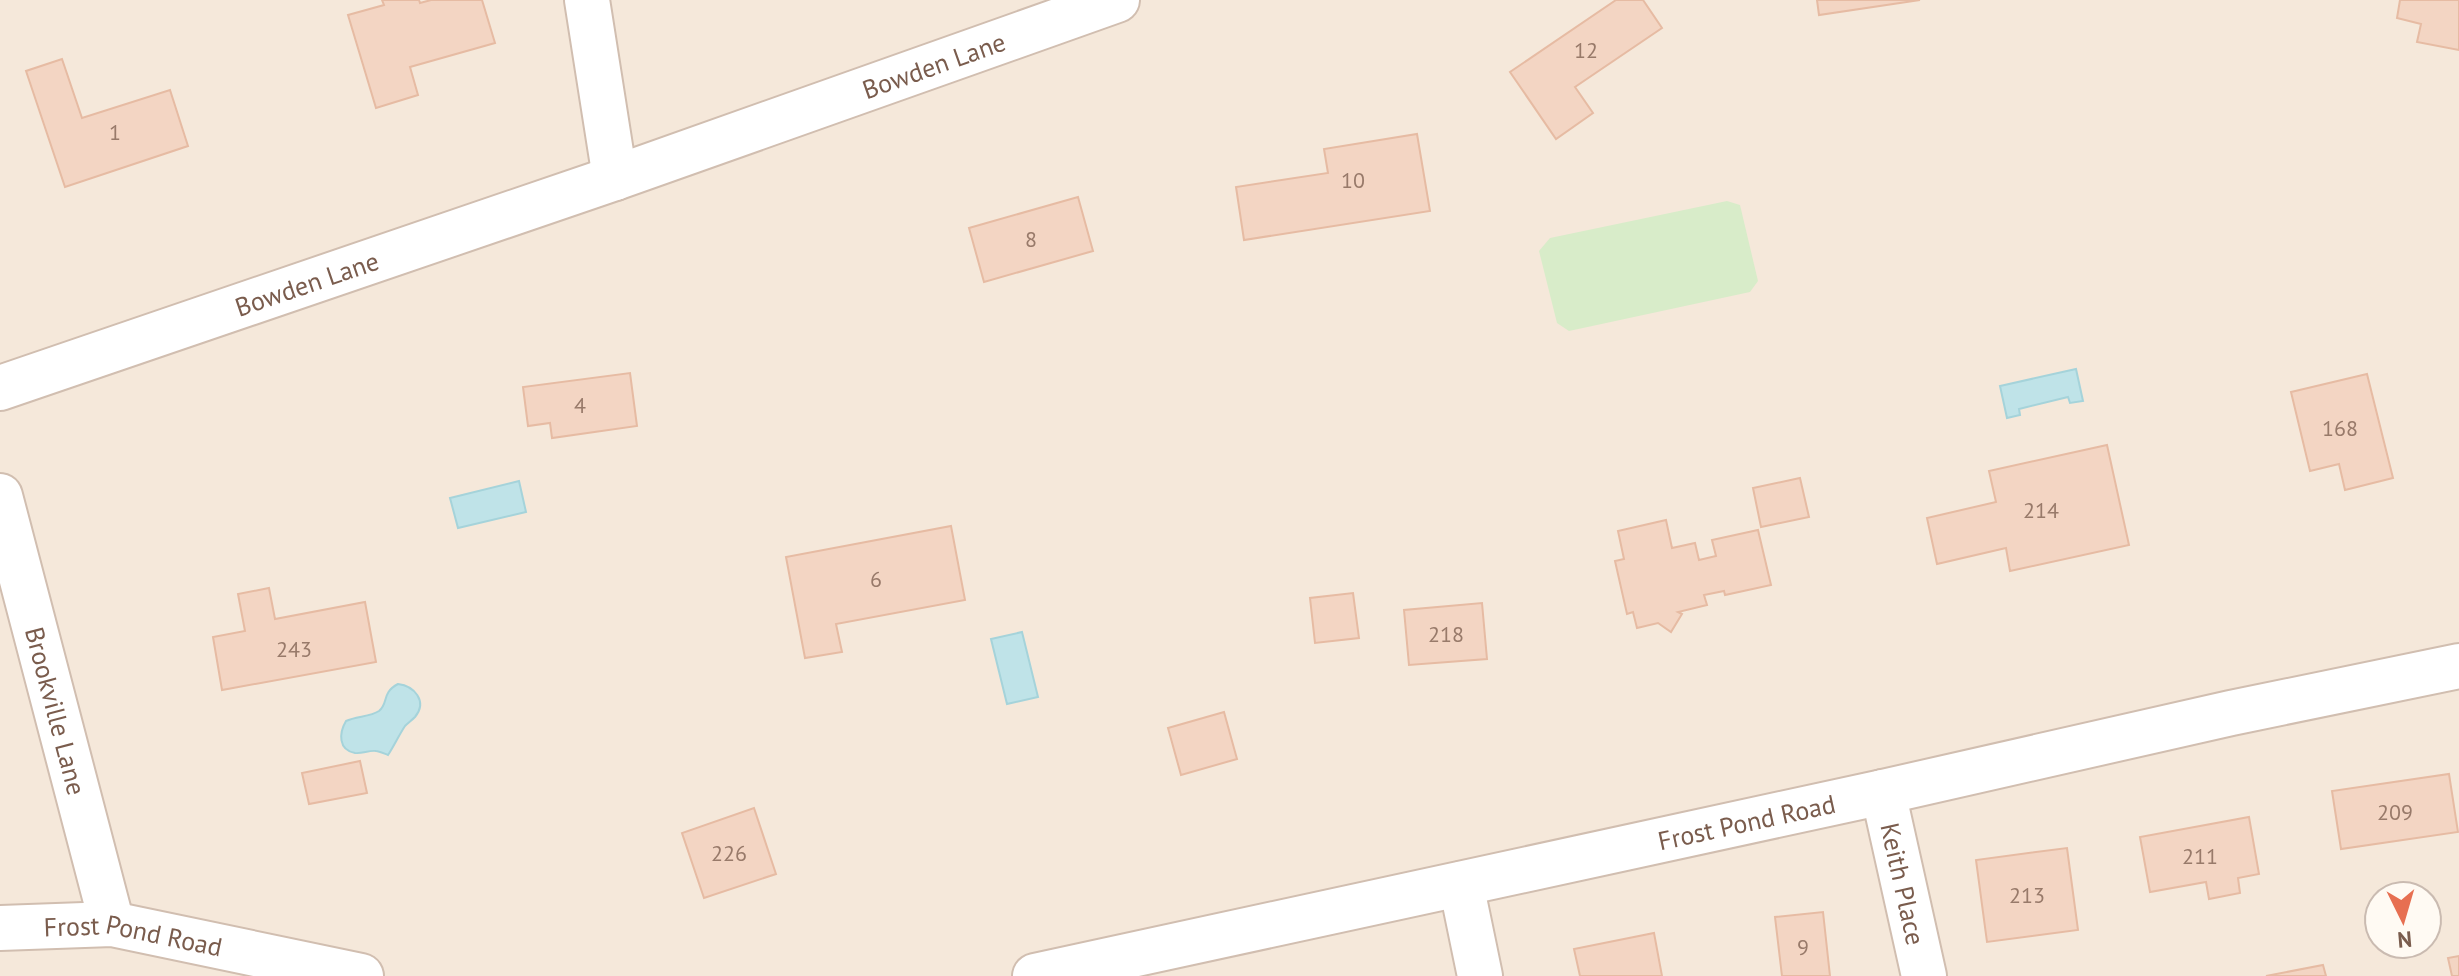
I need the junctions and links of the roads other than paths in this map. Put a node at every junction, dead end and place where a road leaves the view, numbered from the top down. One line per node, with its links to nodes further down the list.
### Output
1 (587, 0): 3 (street)
2 (1117, 0): 3 (street, Bowden Lane)
3 (615, 178): 4 (street, Bowden Lane)
4 (0, 388)
5 (0, 496): 9 (street, Brookville Lane)
6 (2459, 666): 7 (street, Frost Pond Road)
7 (1883, 792): 8 (street, Frost Pond Road); 14 (street, Keith Place)
8 (1461, 884): 12 (street, Frost Pond Road); 13 (street)
9 (112, 924): 10 (street, Frost Pond Road); 11 (street, Frost Pond Road)
10 (0, 928)
11 (361, 976)
12 (1035, 976)
13 (1480, 976)
14 (1924, 976)

